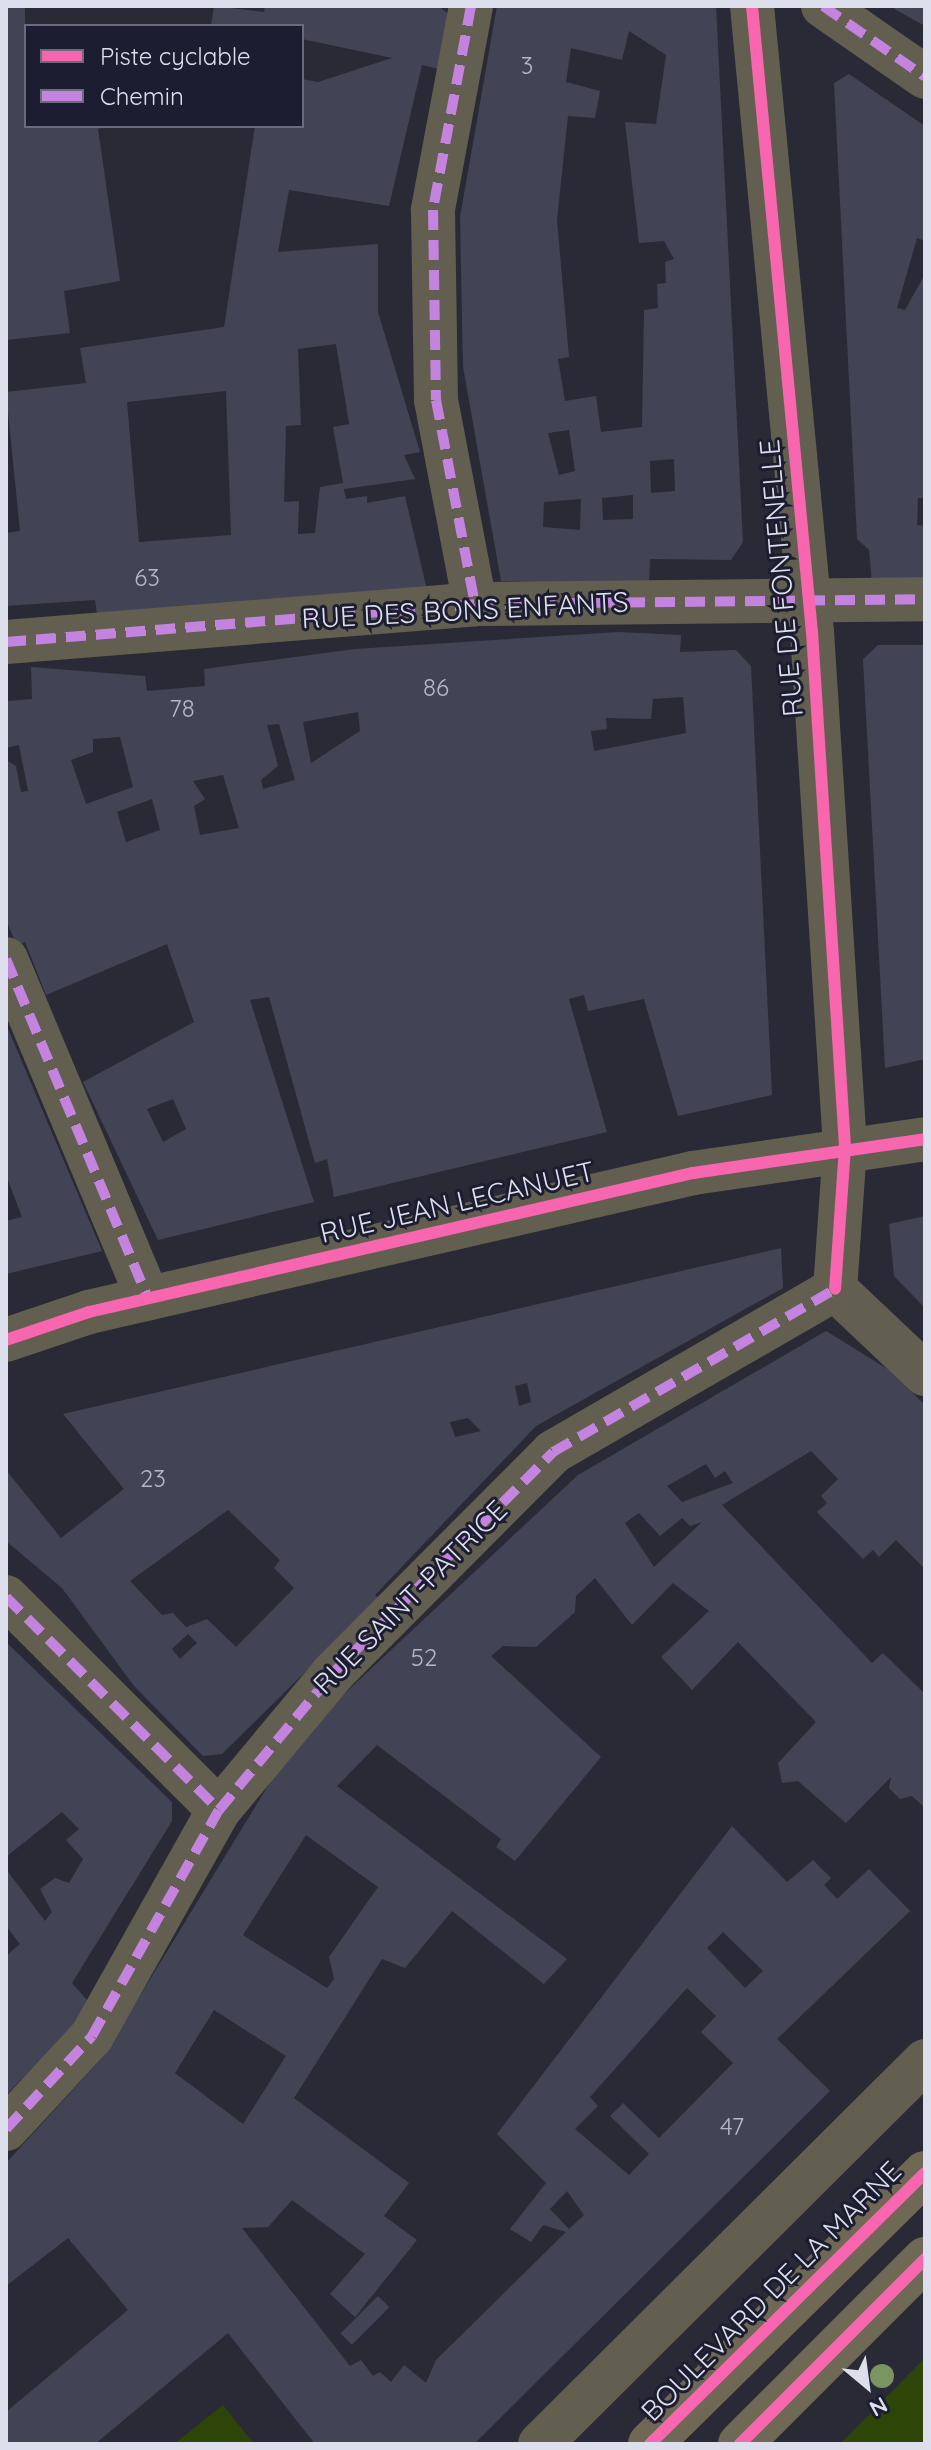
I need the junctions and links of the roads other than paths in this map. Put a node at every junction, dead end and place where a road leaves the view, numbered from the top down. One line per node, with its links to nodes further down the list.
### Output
1 (471, 6): 7 (street)
2 (752, 6): 5 (street, RUE DE FONTENELLE)
3 (823, 6): 4 (street)
4 (925, 77)
5 (810, 596): 6 (street, RUE DES BONS ENFANTS); 7 (street, RUE DES BONS ENFANTS); 11 (street, RUE DE FONTENELLE)
6 (925, 599)
7 (475, 604): 8 (street, RUE DES BONS ENFANTS)
8 (6, 642)
9 (6, 959): 13 (street)
10 (925, 1139): 11 (street, RUE JEAN LECANUET)
11 (845, 1147): 12 (street); 13 (street, RUE JEAN LECANUET)
12 (835, 1289): 15 (street); 17 (street, RUE SAINT-PATRICE)
13 (148, 1298): 14 (street, RUE JEAN LECANUET)
14 (6, 1340)
15 (925, 1374)
16 (6, 1597): 17 (street)
17 (219, 1810): 19 (street, RUE SAINT-PATRICE)
18 (925, 2061): 22 (street, BOULEVARD DE LA MARNE)
19 (6, 2129)
20 (925, 2173): 23 (main road, BOULEVARD DE LA MARNE)
21 (925, 2259): 24 (main road)
22 (540, 2444)
23 (650, 2444)
24 (740, 2444)

